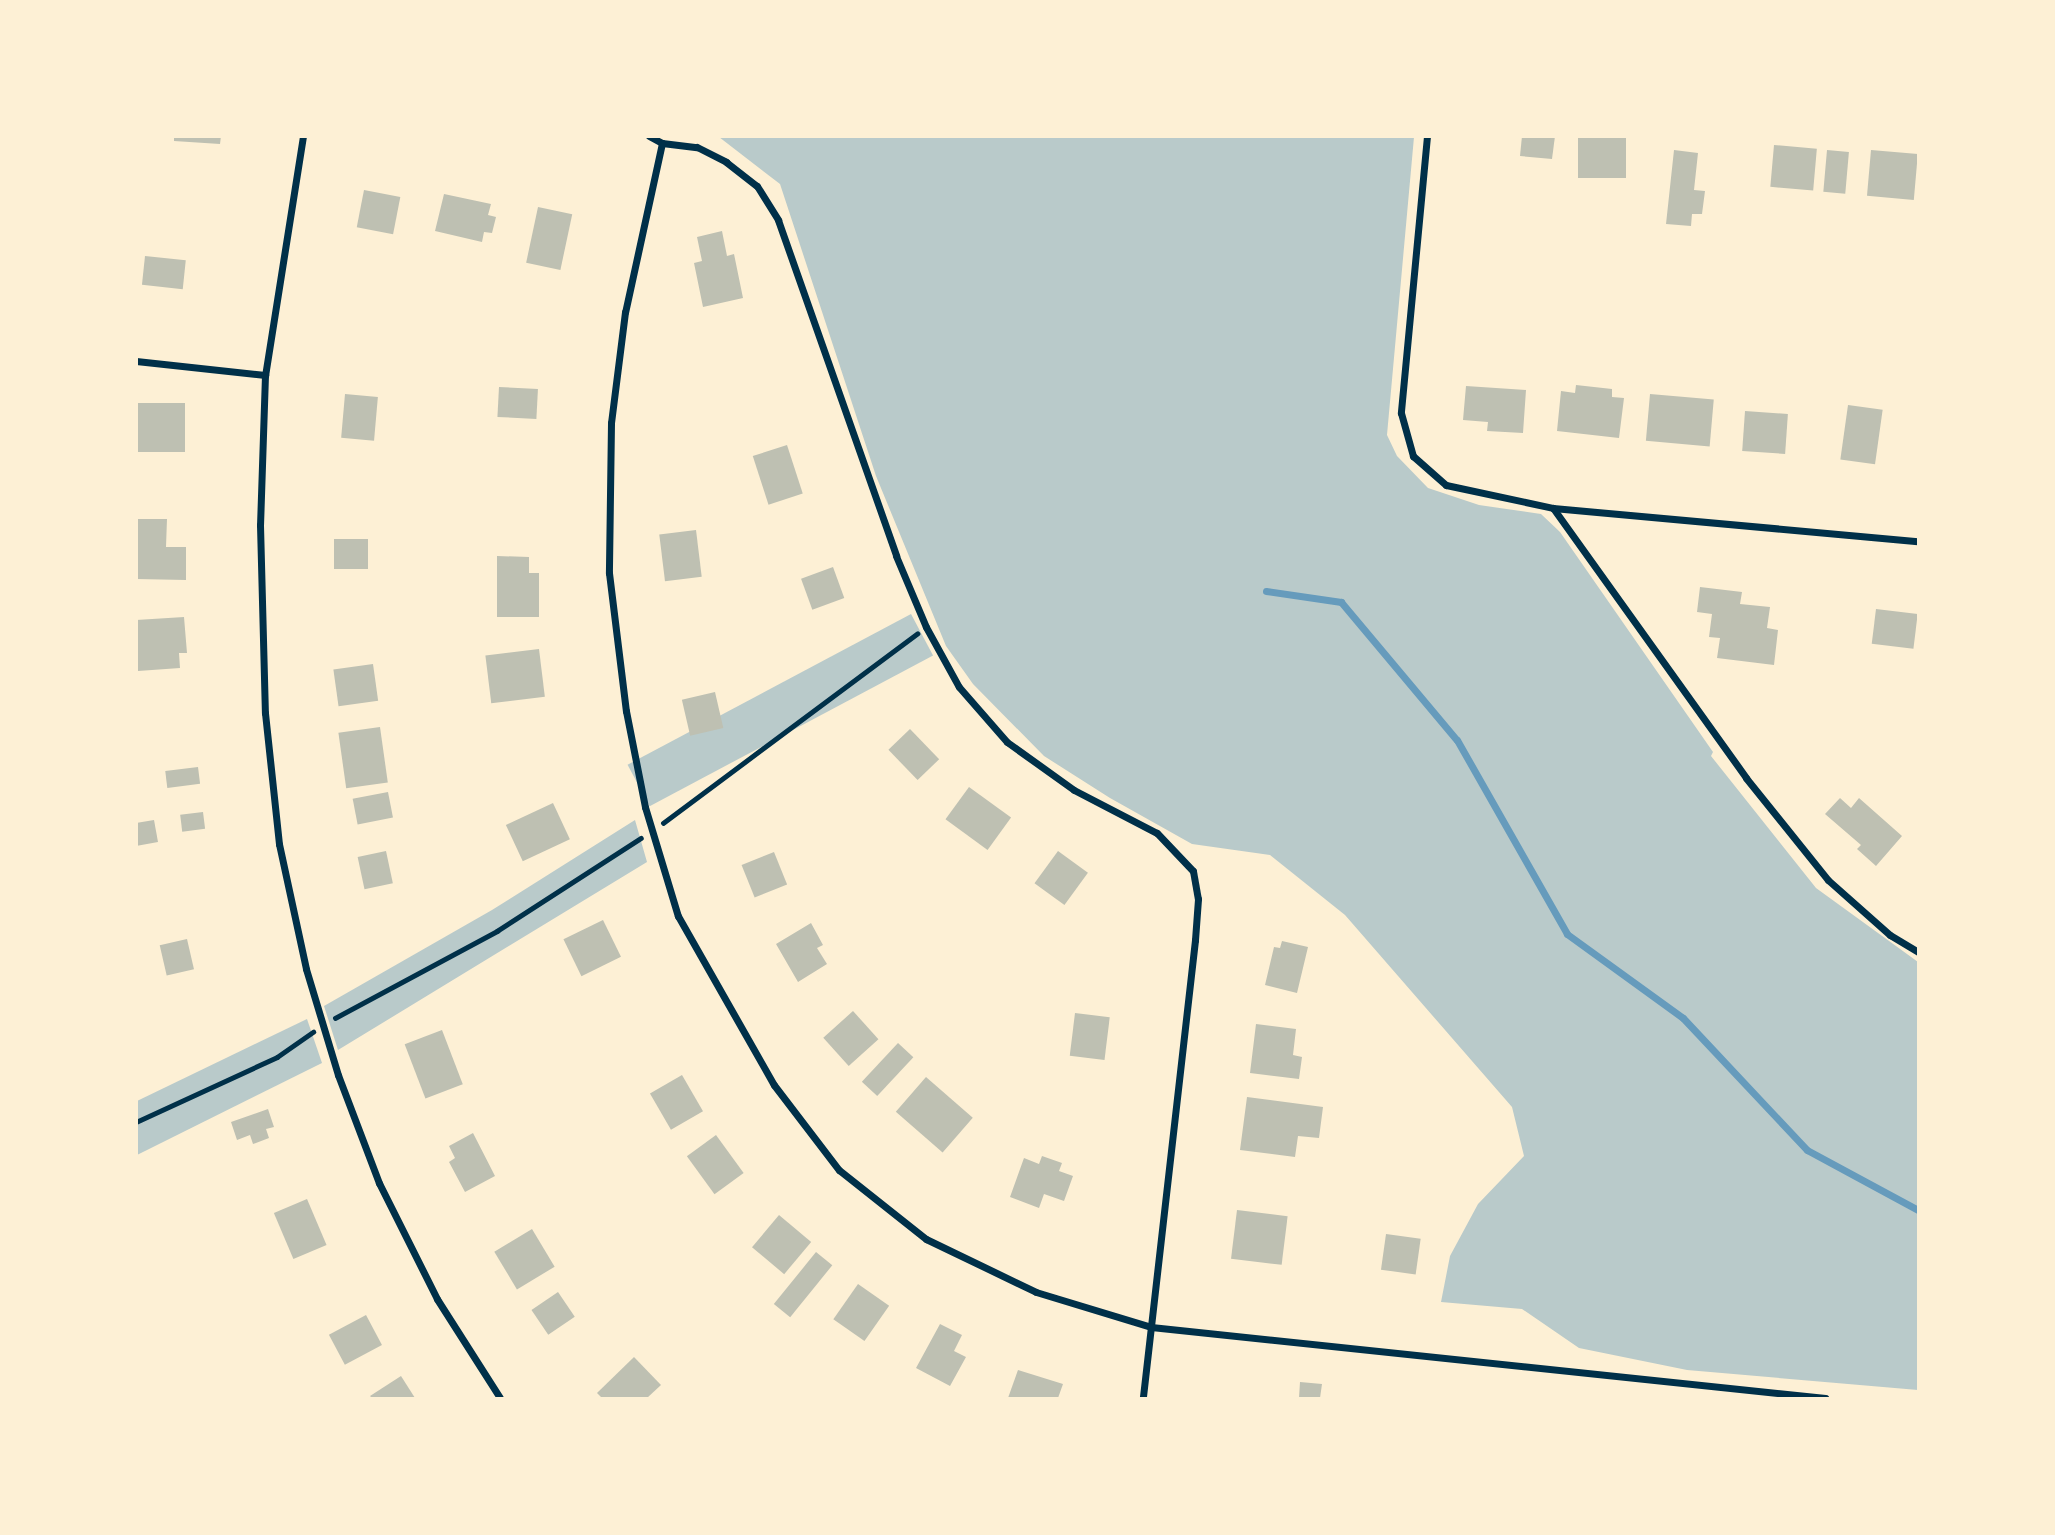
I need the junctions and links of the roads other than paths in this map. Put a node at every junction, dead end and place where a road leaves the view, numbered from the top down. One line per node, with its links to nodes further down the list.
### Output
1 (303, 136): 6 (street)
2 (649, 136): 4 (street)
3 (1427, 136): 7 (street)
4 (662, 143): 10 (street); 10 (street)
5 (136, 361): 6 (street)
6 (265, 375): 11 (street)
7 (1553, 508): 8 (street); 9 (street)
8 (1919, 541)
9 (1919, 952)
10 (1151, 1327): 12 (street); 13 (street)
11 (500, 1398)
12 (1143, 1398)
13 (1825, 1398)

